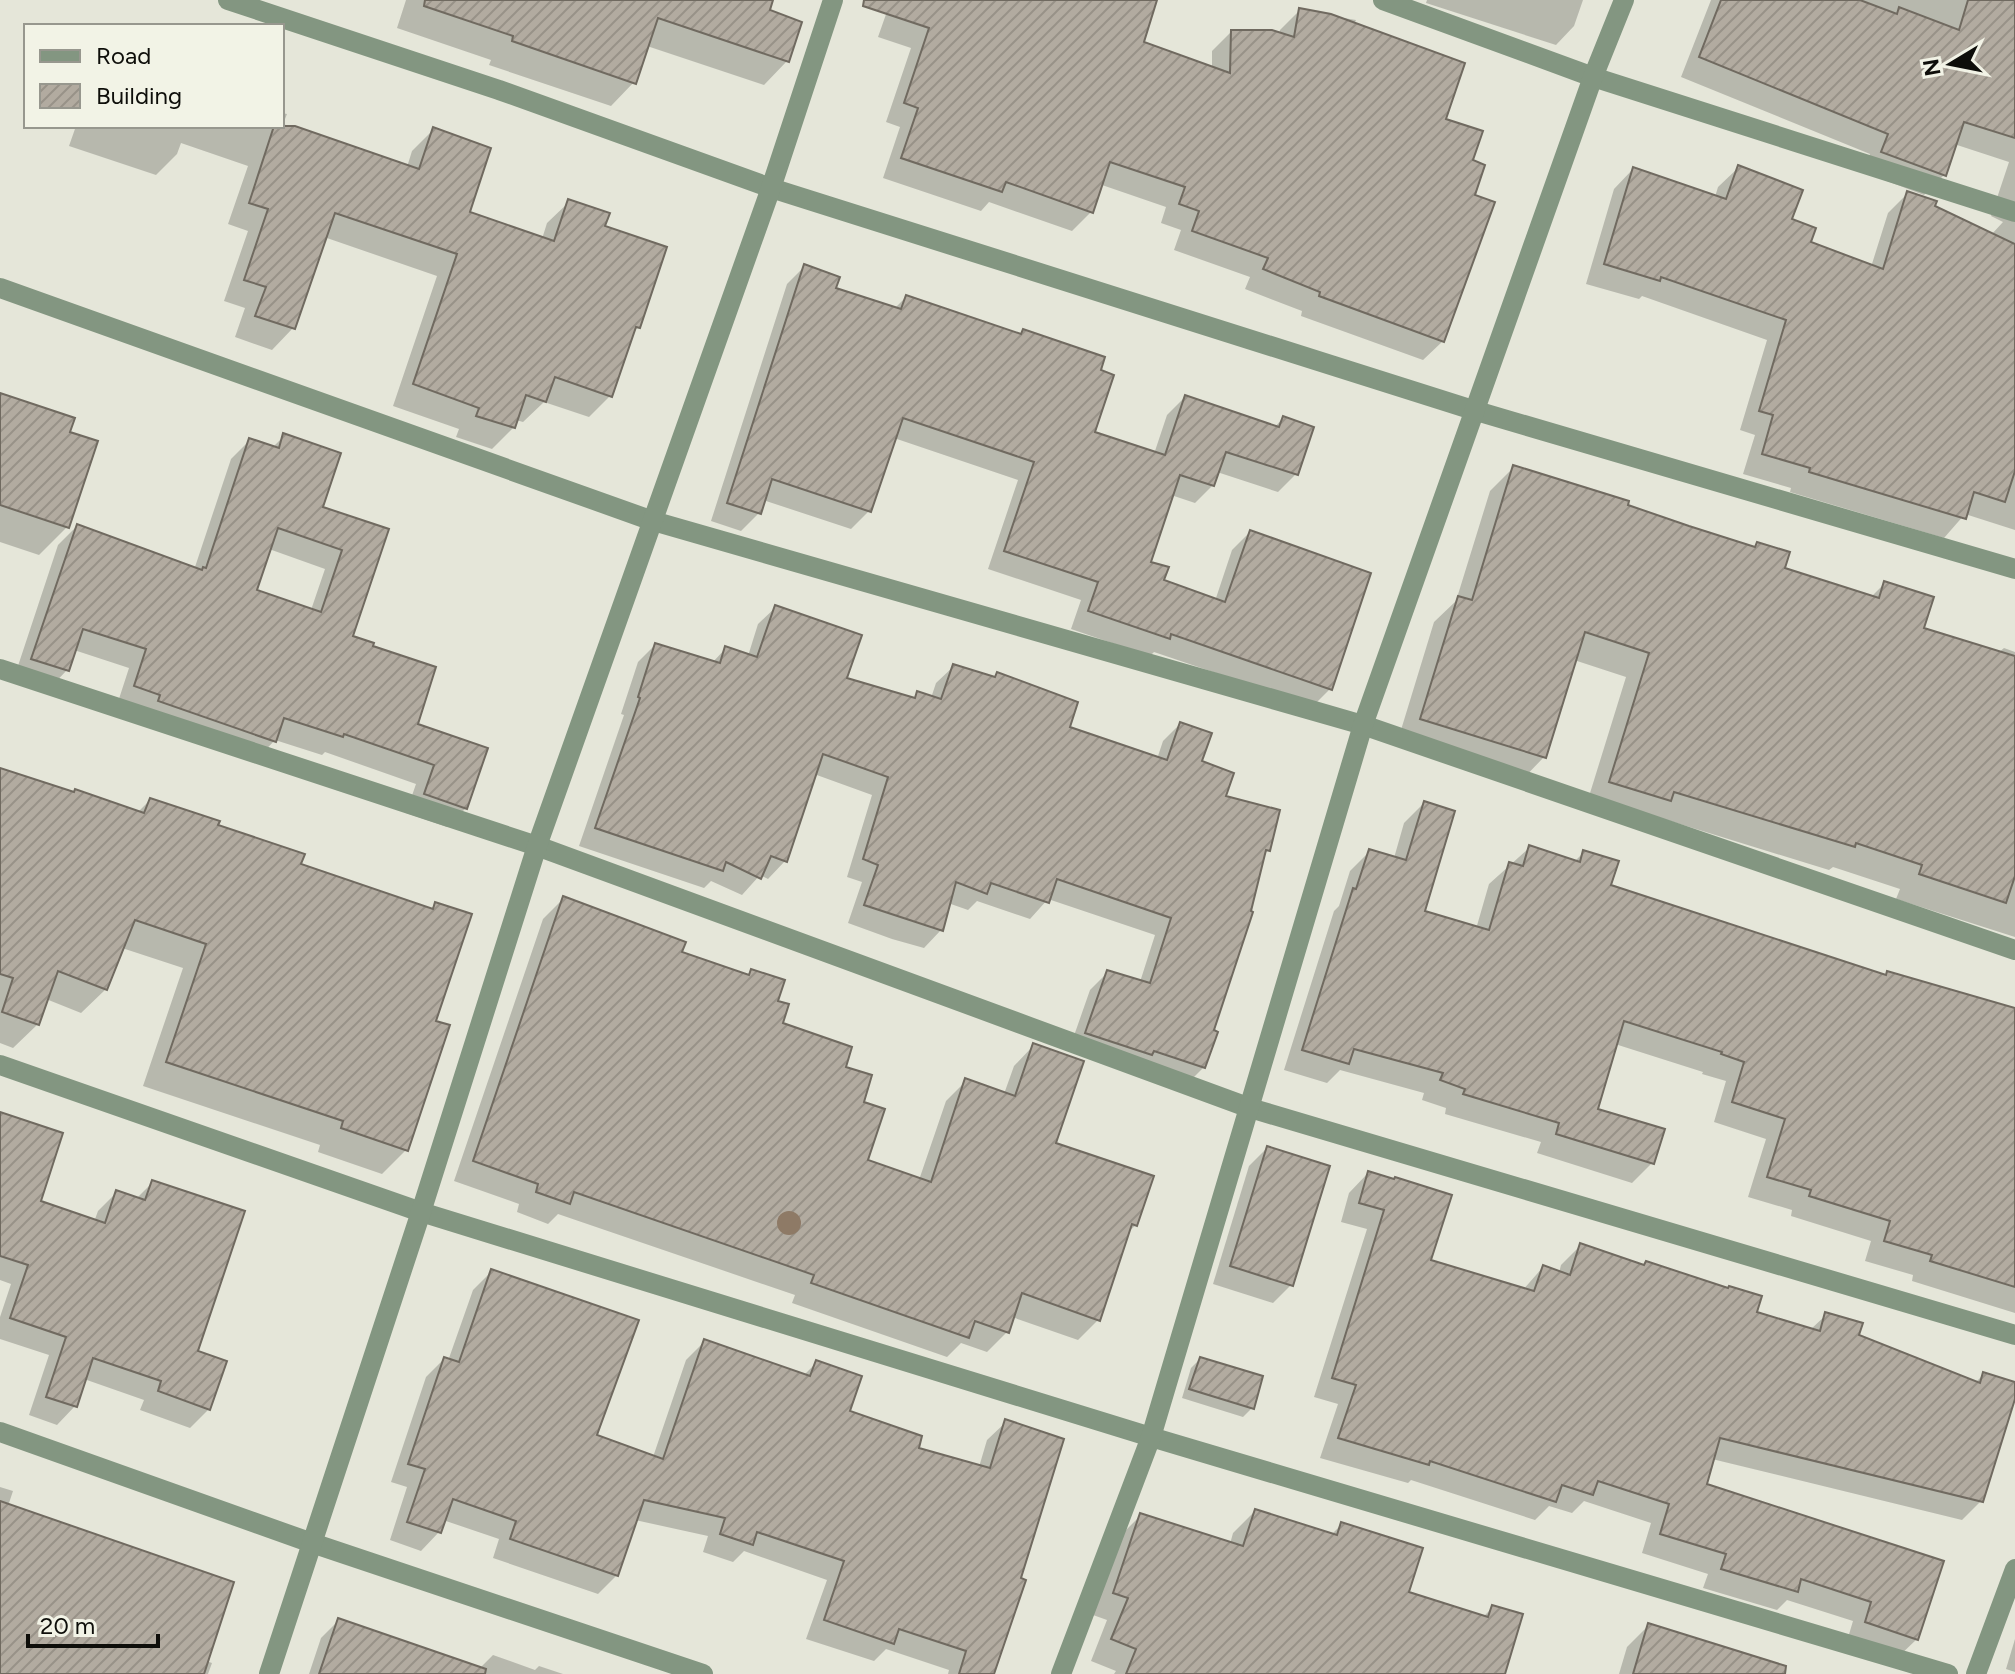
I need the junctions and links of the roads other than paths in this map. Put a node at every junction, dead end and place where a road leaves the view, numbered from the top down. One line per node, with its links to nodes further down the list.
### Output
1 (228, 0): 6 (street)
2 (833, 0): 6 (street)
3 (1383, 0): 5 (street)
4 (1624, 0): 5 (street)
5 (1593, 77): 7 (street); 9 (street)
6 (771, 188): 9 (street); 10 (street)
7 (2015, 212)
8 (0, 288): 10 (street)
9 (1473, 410): 11 (street); 13 (street)
10 (653, 521): 13 (street); 14 (street)
11 (2015, 569)
12 (0, 669): 14 (street)
13 (1363, 725): 15 (street); 17 (street)
14 (537, 846): 17 (street); 18 (street)
15 (2015, 950)
16 (0, 1065): 18 (street)
17 (1250, 1108): 19 (street); 21 (street)
18 (421, 1212): 21 (street); 22 (street)
19 (2015, 1335)
20 (0, 1432): 22 (street)
21 (1151, 1437): 26 (street); 27 (street)
22 (312, 1543): 24 (street); 25 (street)
23 (2015, 1569): 28 (street)
24 (269, 1674)
25 (703, 1674)
26 (1061, 1674)
27 (1948, 1674)
28 (1976, 1674)

